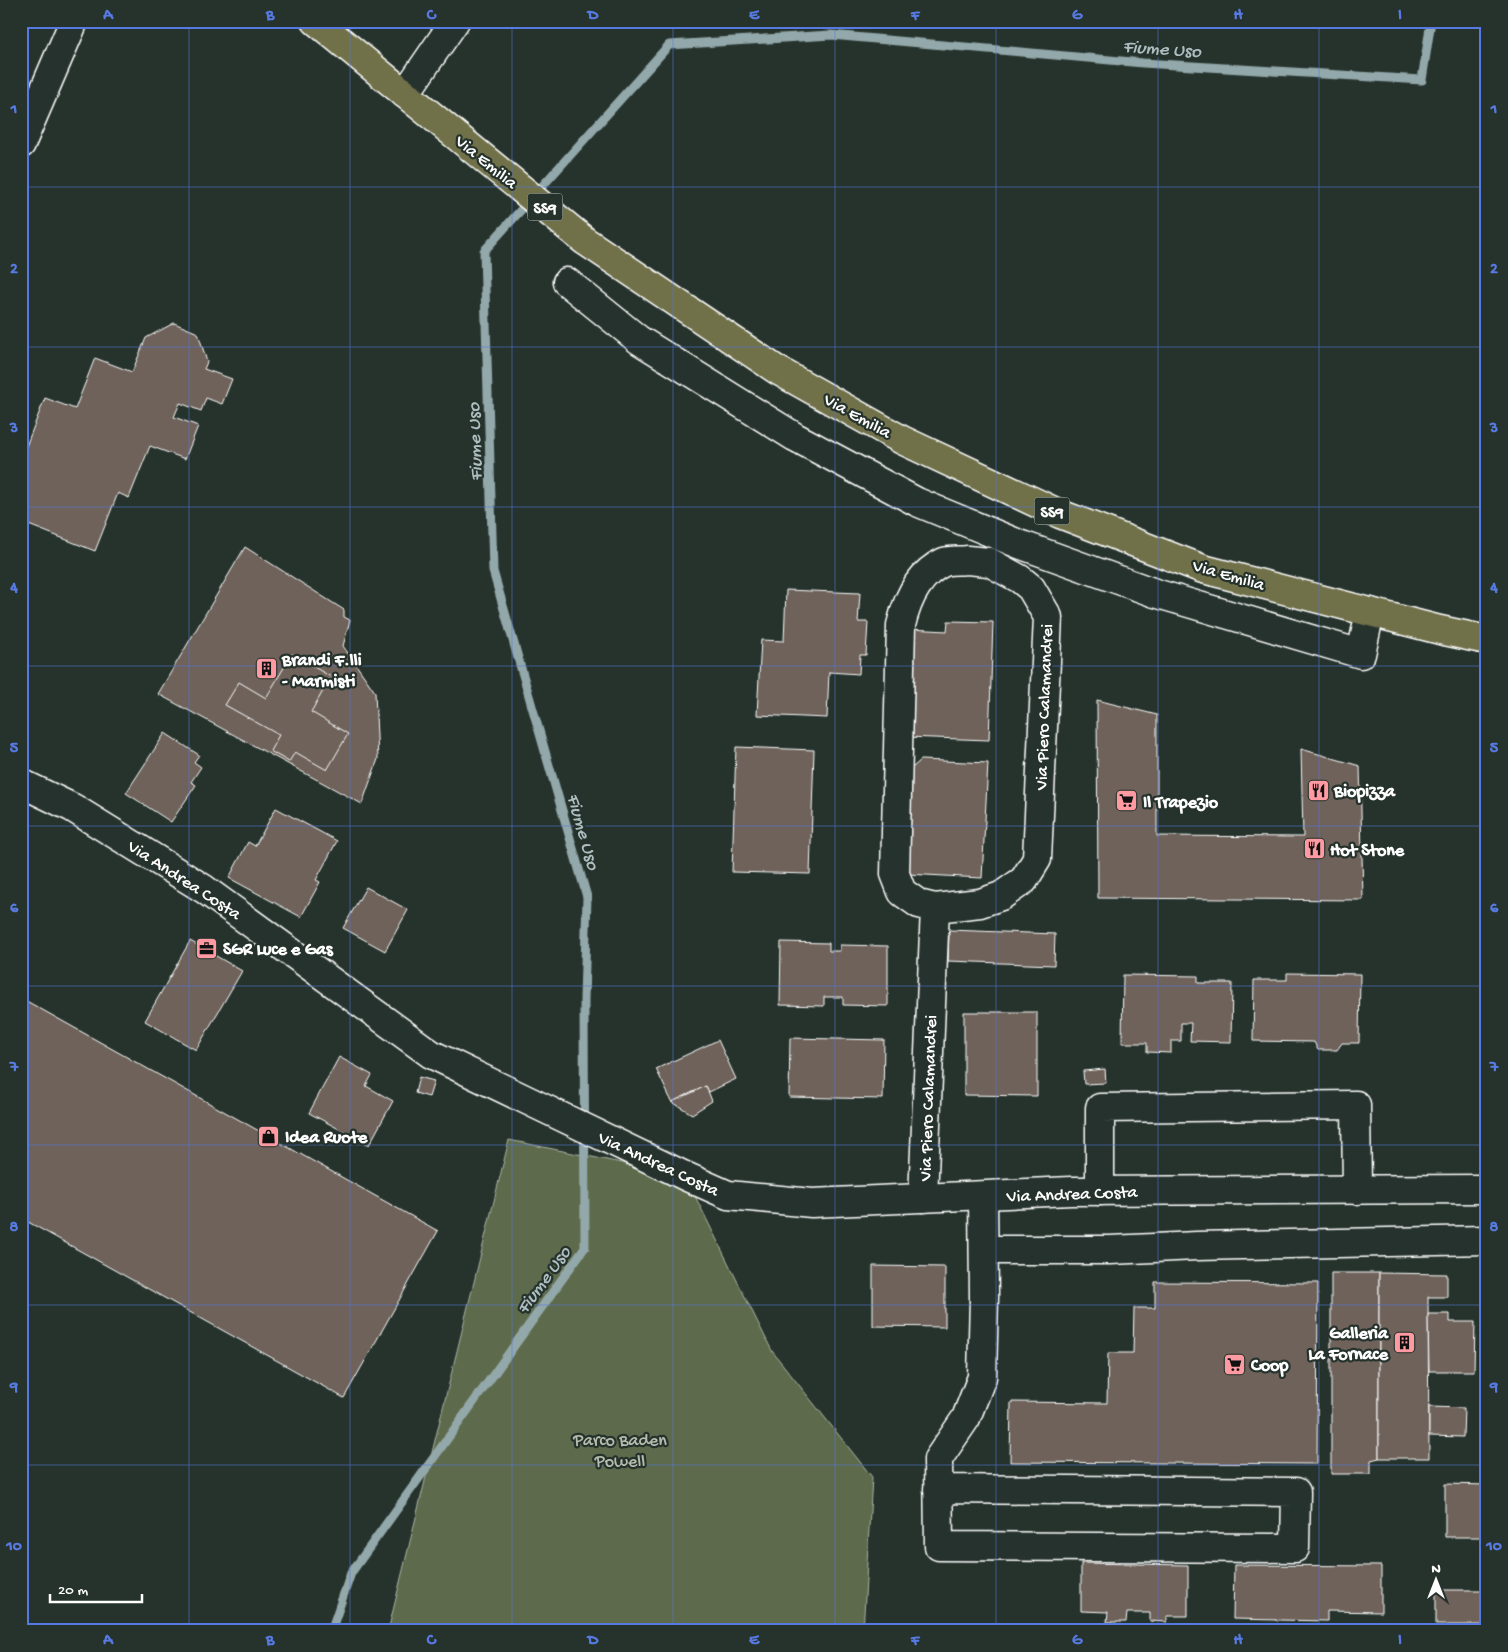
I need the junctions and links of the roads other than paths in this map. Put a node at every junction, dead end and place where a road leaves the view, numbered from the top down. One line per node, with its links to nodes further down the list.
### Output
1 (74, 21): 5 (street)
2 (316, 21): 4 (main road, Via Emilia / SS9)
3 (455, 21): 4 (street)
4 (405, 94): 7 (main road, Via Emilia / SS9)
5 (21, 144)
6 (567, 282): 7 (street)
7 (1370, 612): 8 (main road, Via Emilia / SS9)
8 (1487, 640)
9 (21, 784): 15 (street, Via Andrea Costa)
10 (935, 908): 10 (street, Via Piero Calamandrei); 15 (street, Via Piero Calamandrei)
11 (1487, 1189): 12 (street, Via Andrea Costa)
12 (1356, 1190): 13 (street, Via Andrea Costa); 13 (street)
13 (1100, 1191): 14 (street, Via Andrea Costa)
14 (983, 1196): 15 (street, Via Andrea Costa); 17 (street)
15 (922, 1198)
16 (1487, 1240): 17 (street)
17 (984, 1250): 18 (street)
18 (938, 1489): 18 (street)

